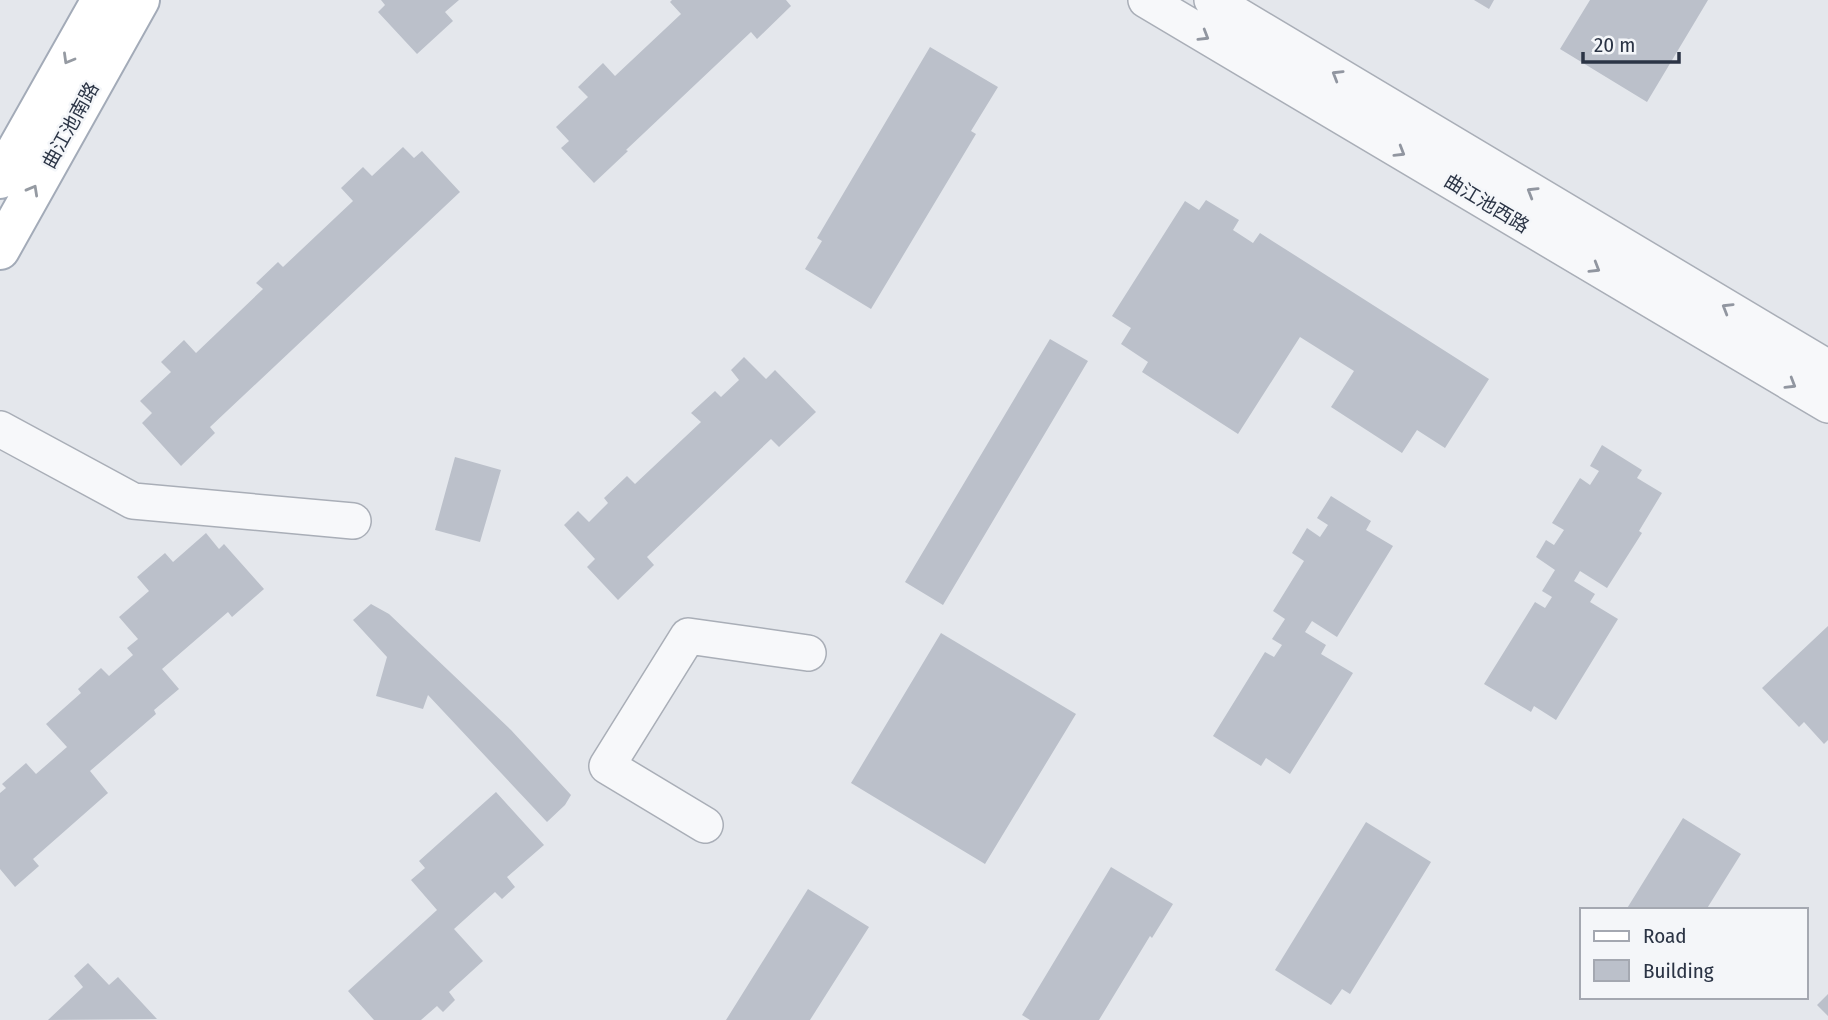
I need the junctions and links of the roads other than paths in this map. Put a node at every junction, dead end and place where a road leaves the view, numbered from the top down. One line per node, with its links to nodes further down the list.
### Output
1 (102, 0): 5 (main road, 曲江池南路, one-way to 5)
2 (140, 0): 6 (main road, 曲江池南路, one-way to 2)
3 (1146, 0): 8 (street, 曲江池西路, one-way to 8)
4 (1212, 0): 7 (street, 曲江池西路, one-way to 4)
5 (0, 179)
6 (0, 250)
7 (1828, 369)
8 (1828, 405)
9 (0, 429): 10 (street)
10 (353, 521)
11 (808, 653): 12 (street)
12 (705, 825)

